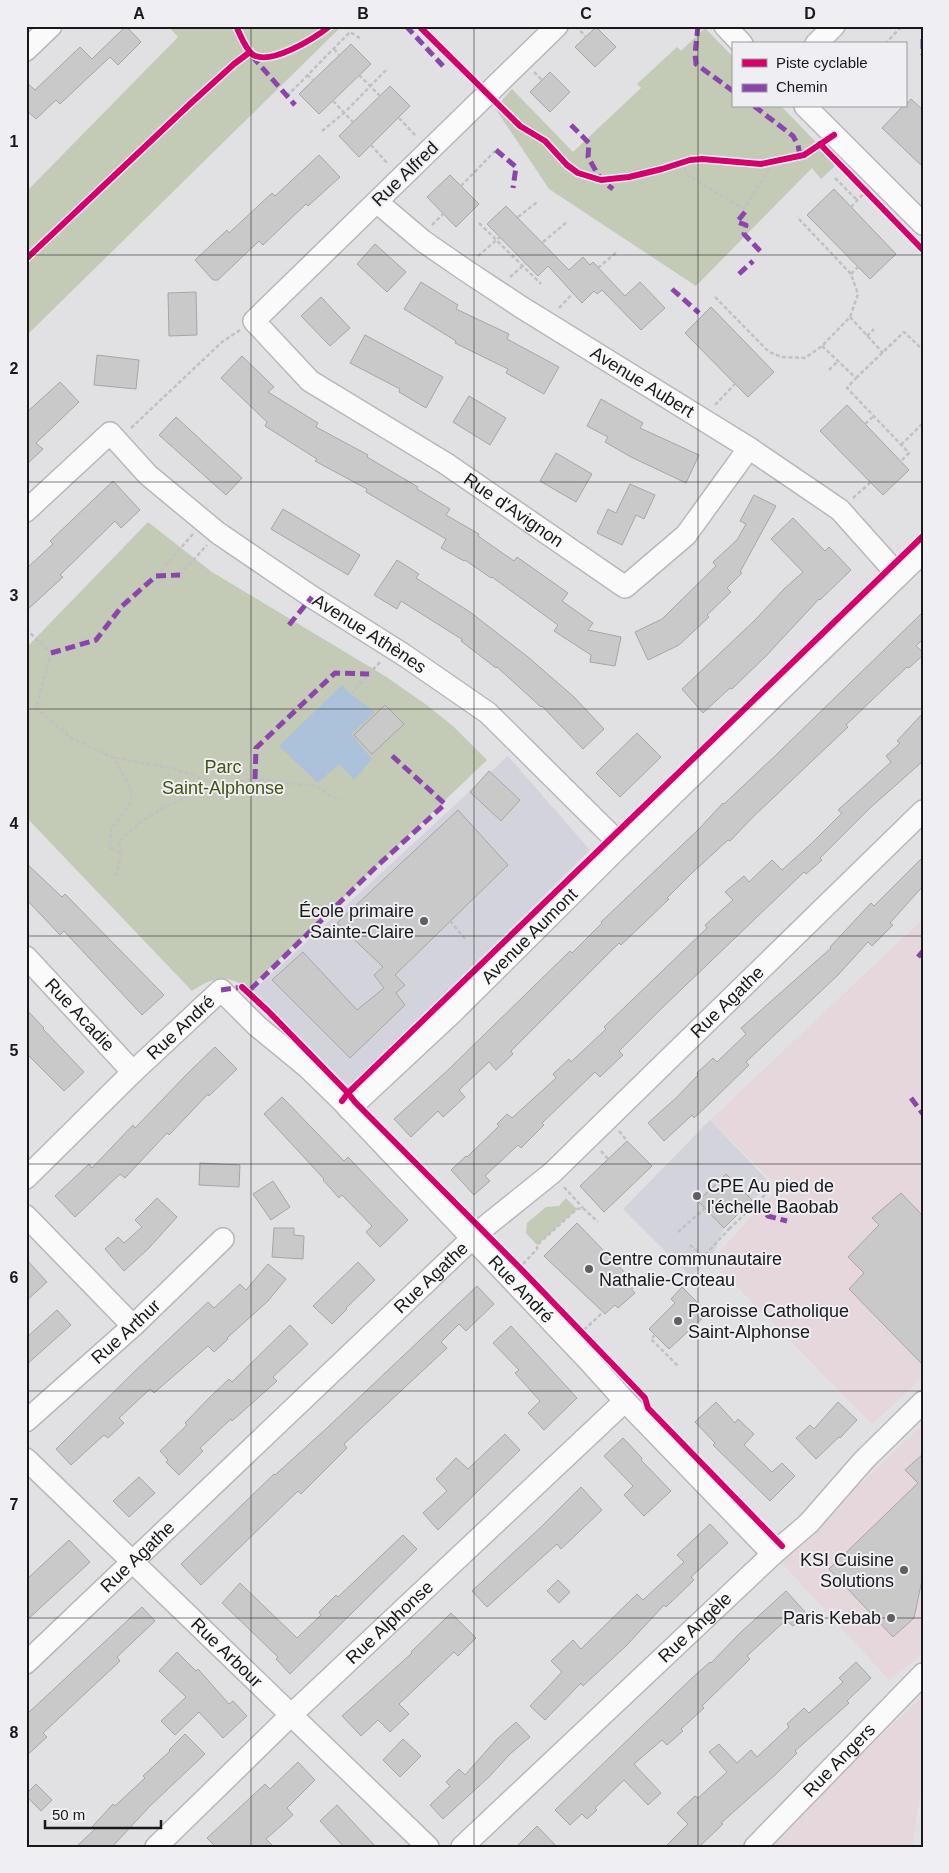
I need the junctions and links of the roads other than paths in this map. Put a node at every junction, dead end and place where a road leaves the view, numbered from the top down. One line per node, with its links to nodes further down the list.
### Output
1 (51, 26): 7 (street)
2 (557, 26): 9 (street, Rue Alfred)
3 (725, 26): 5 (street)
4 (834, 26): 6 (street)
5 (740, 42)
6 (818, 42)
7 (26, 50)
8 (807, 108): 10 (street)
9 (376, 202): 11 (street, Rue Alfred); 12 (street, Avenue Aubert)
10 (923, 224)
11 (254, 321): 12 (street, Rue d'Avignon)
12 (749, 448): 15 (street, Avenue Aubert)
13 (26, 511): 17 (street, Avenue Athènes)
14 (923, 552): 15 (street, Avenue Aumont)
15 (898, 575): 17 (street, Avenue Aumont)
16 (923, 811): 24 (street, Rue Agathe)
17 (621, 845): 20 (street, Avenue Aumont)
18 (26, 957): 19 (street, Rue Acadie)
19 (133, 1072): 20 (street, Rue André); 21 (street, Rue André)
20 (349, 1109): 24 (street, Rue André)
21 (26, 1178)
22 (26, 1216): 25 (street)
23 (222, 1239): 25 (street, Rue Arthur)
24 (473, 1240): 26 (street, Rue André); 31 (street, Rue Agathe)
25 (133, 1326): 28 (street, Rue Arthur)
26 (624, 1401): 30 (street, Rue André); 34 (street, Rue Alphonse)
27 (923, 1402): 30 (street, Rue Angèle)
28 (26, 1421)
29 (26, 1459): 31 (street, Rue Arbour)
30 (773, 1554): 37 (street, Rue Angèle)
31 (133, 1561): 32 (street, Rue Agathe); 34 (street, Rue Arbour)
32 (26, 1663)
33 (923, 1674): 38 (street, Rue Angers)
34 (291, 1715): 35 (street, Rue Alphonse); 36 (street, Rue Arbour)
35 (156, 1847)
36 (428, 1847)
37 (462, 1847)
38 (755, 1847)

